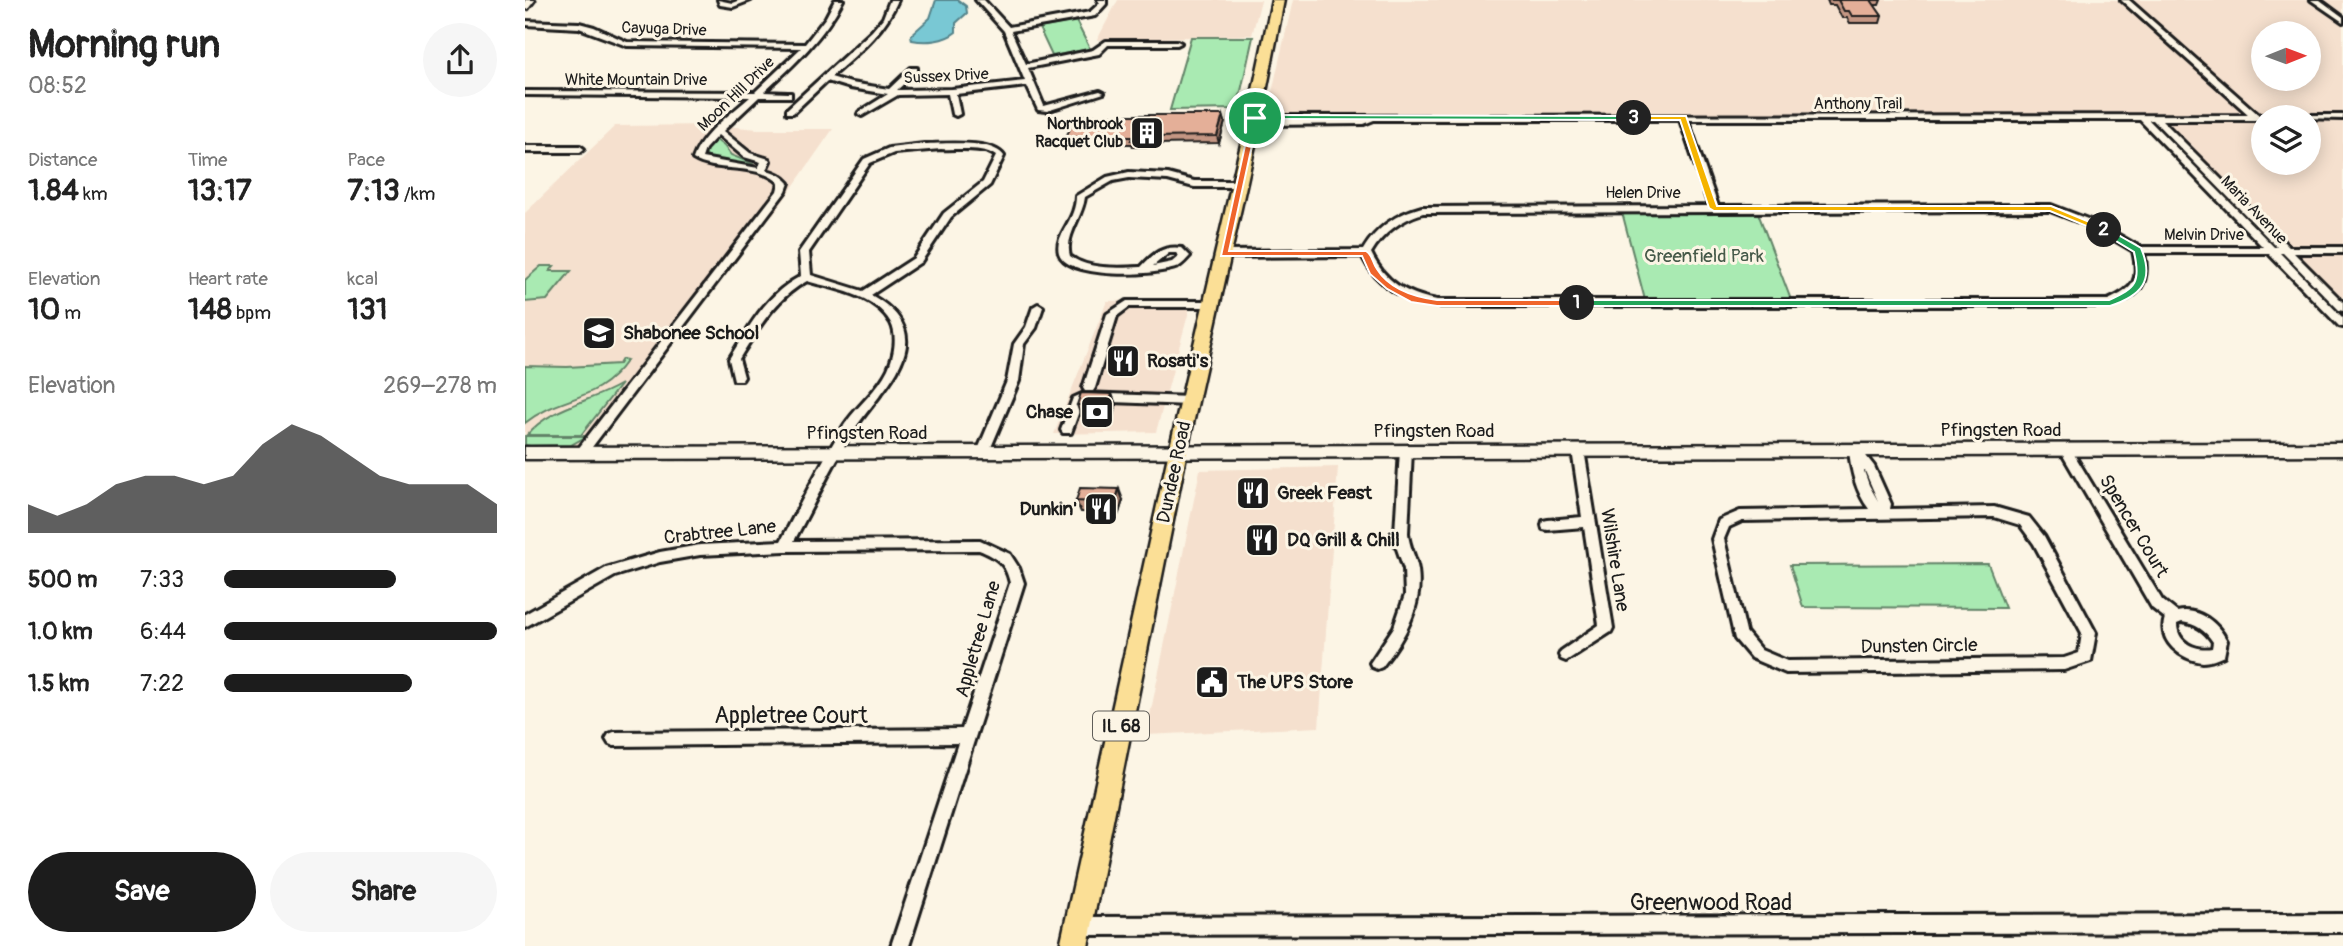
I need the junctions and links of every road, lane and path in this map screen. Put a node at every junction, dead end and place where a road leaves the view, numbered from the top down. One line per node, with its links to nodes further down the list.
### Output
1 (530, 0): 11 (main road)
2 (722, 0): 3 (street)
3 (747, 0)
4 (839, 0): 16 (street, Moon Hill Drive)
5 (894, 0): 19 (street)
6 (980, 0): 14 (street)
7 (1102, 0): 14 (street)
8 (1278, 0): 38 (main road, Dundee Road / IL 68)
9 (2125, 0): 28 (street)
10 (2315, 0): 12 (street)
11 (525, 7)
12 (2343, 20)
13 (525, 23): 16 (street, Cayuga Drive)
14 (1007, 30): 17 (street)
15 (1177, 43): 17 (street)
16 (806, 46): 25 (street, Moon Hill Drive)
17 (1022, 67): 20 (street)
18 (914, 70): 21 (street)
19 (825, 78): 21 (street, Sussex Drive); 27 (street)
20 (1028, 83): 22 (street, Sussex Drive); 24 (street)
21 (892, 92): 22 (street, Sussex Drive); 29 (street)
22 (952, 92): 30 (street)
23 (525, 93): 25 (street, White Mountain Drive)
24 (1100, 93)
25 (755, 94): 26 (street, White Mountain Drive); 41 (street, Moon Hill Drive)
26 (788, 95)
27 (790, 111)
28 (2251, 112)
29 (862, 114)
30 (956, 114)
31 (2251, 117): 35 (street, Anthony Trail)
32 (2321, 117): 33 (street, Anthony Trail)
33 (2343, 117)
34 (2143, 118): 35 (street, Anthony Trail); 37 (street, Anthony Trail); 48 (street, Maria Avenue)
35 (2156, 118): 49 (street, Maria Avenue)
36 (1462, 120): 37 (street, Anthony Trail); 38 (street, Anthony Trail); 40 (street, Anthony Trail)
37 (1684, 120): 39 (street, Anthony Trail); 46 (street)
38 (1254, 121): 45 (main road, Dundee Road / IL 68)
39 (2108, 122)
40 (1392, 124)
41 (717, 130): 44 (street); 44 (street, Moon Hill Drive)
42 (525, 149): 43 (street)
43 (580, 149)
44 (761, 171): 70 (street)
45 (1239, 184): 52 (main road, Dundee Road / IL 68); 53 (street)
46 (1714, 208): 47 (street, Helen Drive); 51 (street, Helen Drive)
47 (2138, 250): 48 (street, Melvin Drive); 51 (street)
48 (2270, 250): 49 (street, Melvin Drive); 59 (street, Maria Avenue)
49 (2285, 250): 50 (street, Melvin Drive); 58 (street, Maria Avenue)
50 (2343, 250)
51 (1366, 253): 52 (street)
52 (1224, 254): 56 (main road, Dundee Road / IL 68)
53 (1144, 269)
54 (806, 276): 55 (street, Crabtree Lane); 55 (street); 60 (street)
55 (864, 295): 71 (street, Crabtree Lane)
56 (1212, 304): 61 (street); 62 (main road, Dundee Road / IL 68)
57 (1038, 307): 72 (street)
58 (2343, 308)
59 (2343, 324)
60 (738, 377)
61 (1089, 388)
62 (1190, 401): 63 (street); 69 (main road, Dundee Road / IL 68)
63 (1067, 430)
64 (2065, 449): 65 (main road, Pfingsten Road); 68 (main road, Pfingsten Road); 78 (street, Spencer Court)
65 (2343, 449)
66 (1406, 450): 67 (main road, Pfingsten Road); 69 (main road, Pfingsten Road); 81 (street)
67 (1578, 450): 68 (main road, Pfingsten Road); 75 (street, Wilshire Lane)
68 (1855, 450): 74 (street)
69 (1178, 451): 72 (main road, Pfingsten Road); 85 (main road, Dundee Road / IL 68)
70 (582, 452): 71 (main road, Pfingsten Road); 73 (main road, Pfingsten Road)
71 (835, 452): 72 (main road, Pfingsten Road); 77 (street, Crabtree Lane)
72 (983, 452)
73 (525, 453)
74 (1882, 514): 74 (street, Dunsten Circle)
75 (1590, 521): 76 (street); 80 (street, Wilshire Lane)
76 (1548, 525)
77 (785, 546): 79 (street, Crabtree Lane); 82 (street, Appletree Lane)
78 (2175, 618)
79 (525, 621)
80 (1566, 656)
81 (1377, 663)
82 (969, 736): 83 (street, Appletree Court); 86 (street, Appletree Lane)
83 (614, 739)
84 (2343, 923): 85 (street, Greenwood Road)
85 (1077, 936)
86 (900, 946)

